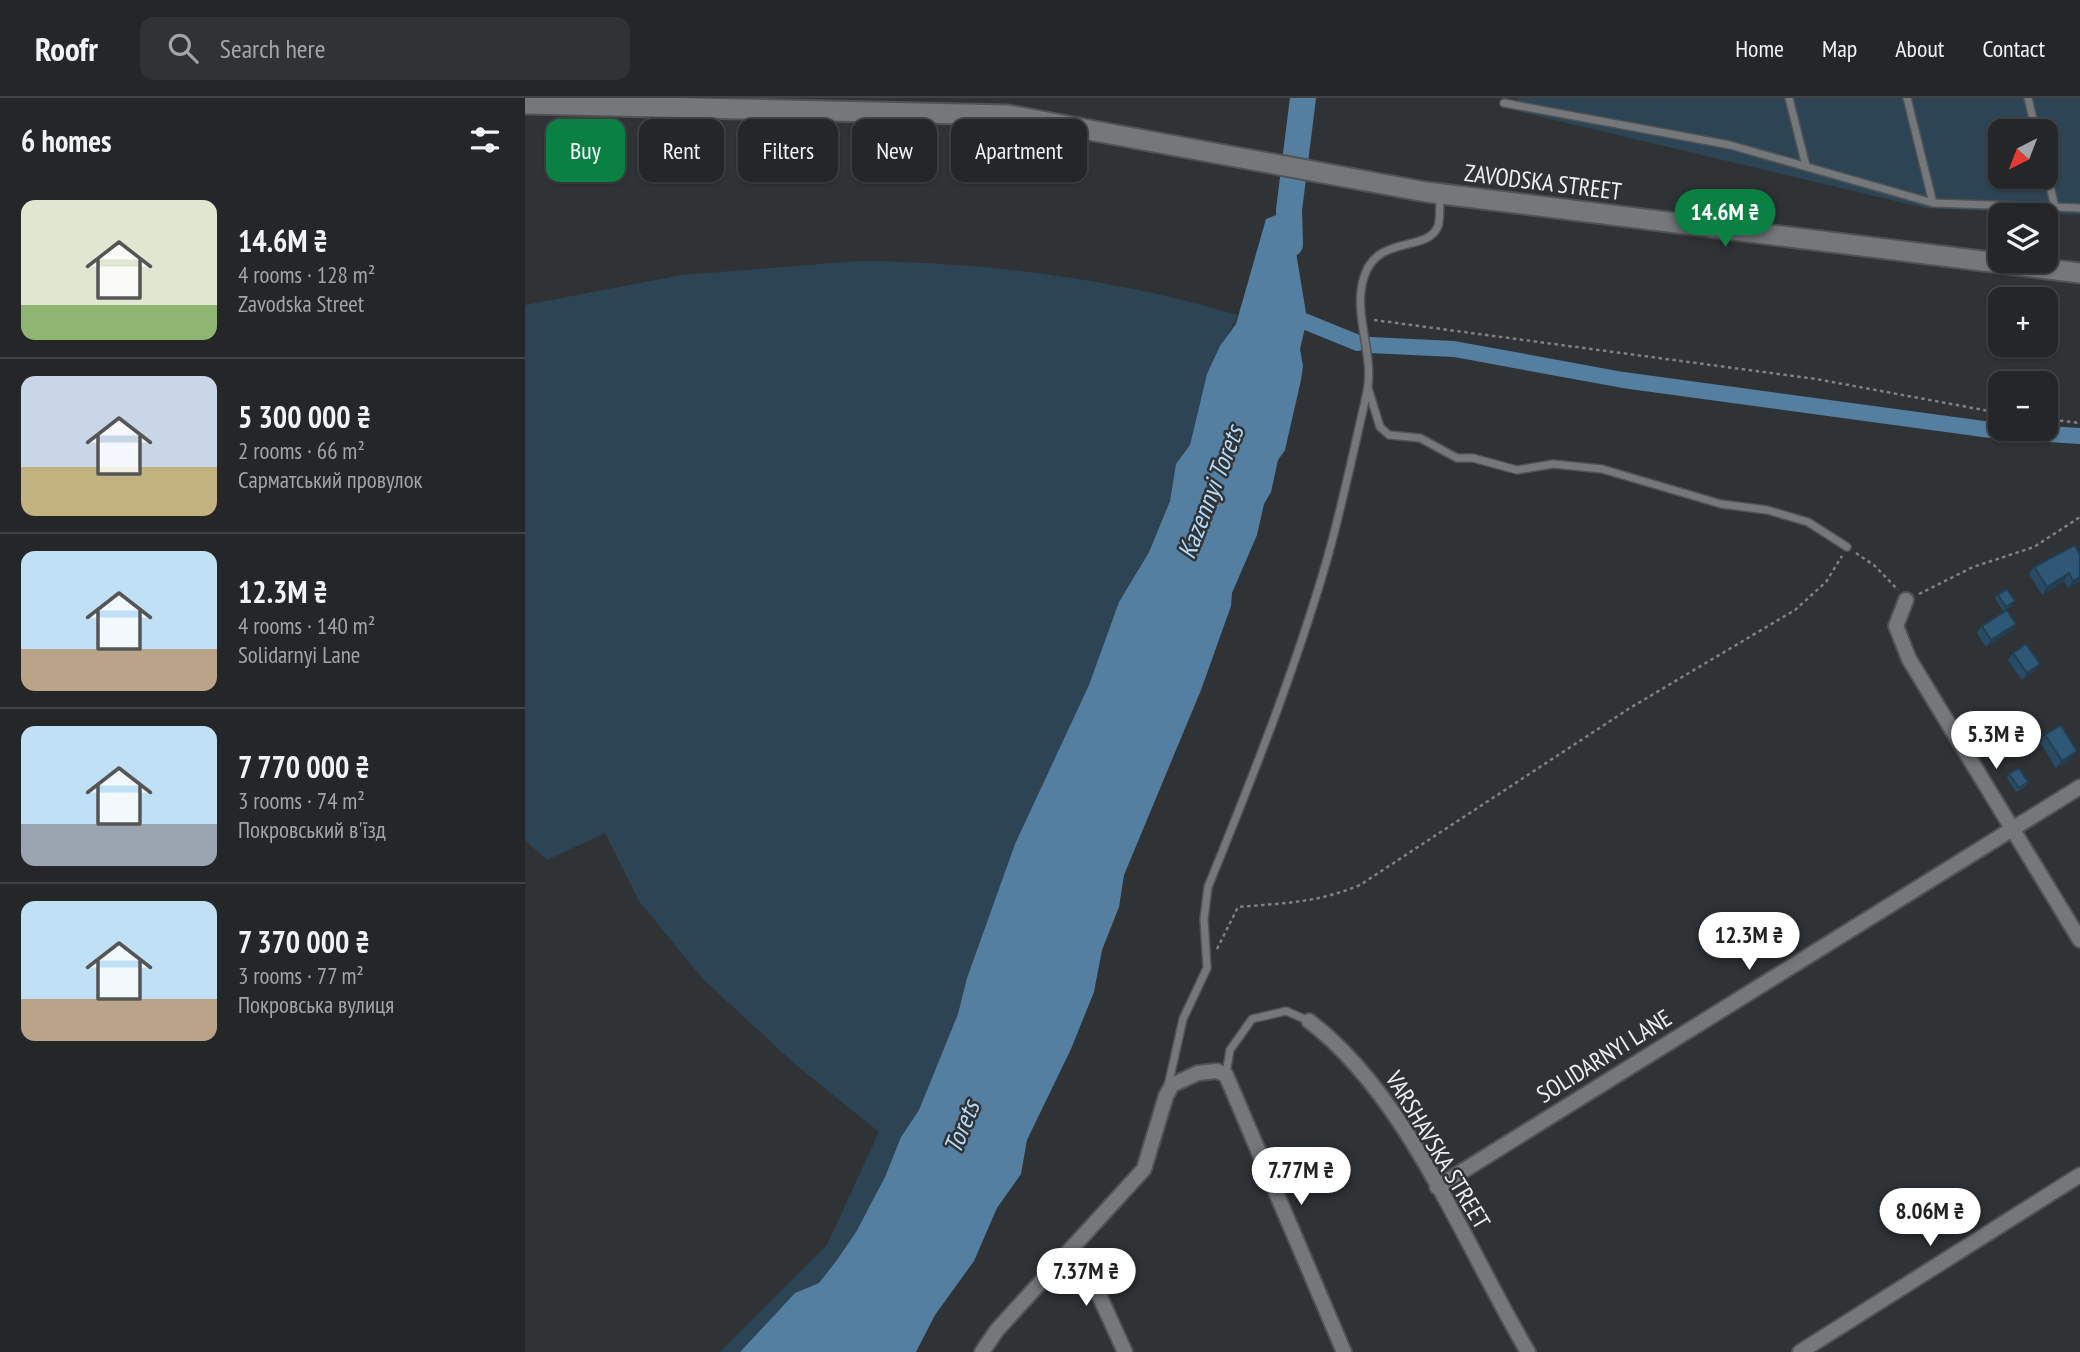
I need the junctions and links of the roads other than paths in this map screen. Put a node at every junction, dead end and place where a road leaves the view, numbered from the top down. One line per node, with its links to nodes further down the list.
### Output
1 (1789, 98): 8 (lane)
2 (1907, 98): 10 (lane)
3 (2028, 98): 7 (lane)
4 (531, 102): 5 (street)
5 (726, 103): 9 (street, ZAVODSKA STREET)
6 (1504, 103): 8 (lane)
7 (2033, 119)
8 (1806, 166): 10 (lane)
9 (1440, 193): 14 (street, ZAVODSKA STREET); 15 (lane)
10 (1933, 203): 11 (lane)
11 (1988, 205)
12 (2058, 207): 13 (lane)
13 (2080, 208)
14 (2080, 273)
15 (1368, 388): 16 (lane); 23 (lane)
16 (1847, 547)
17 (1906, 600): 19 (street)
18 (2080, 787): 19 (street, SOLIDARNYI LANE)
19 (2011, 830): 20 (street); 25 (street, SOLIDARNYI LANE)
20 (2080, 940)
21 (1309, 1021): 22 (lane, VARSHAVSKA STREET); 25 (street, VARSHAVSKA STREET)
22 (1226, 1075): 23 (street); 29 (street)
23 (1166, 1097): 26 (street)
24 (2080, 1175): 31 (street)
25 (1437, 1187): 30 (street, VARSHAVSKA STREET)
26 (1070, 1252): 27 (street); 28 (street)
27 (982, 1352)
28 (1125, 1352)
29 (1344, 1352)
30 (1528, 1352)
31 (1800, 1352)

